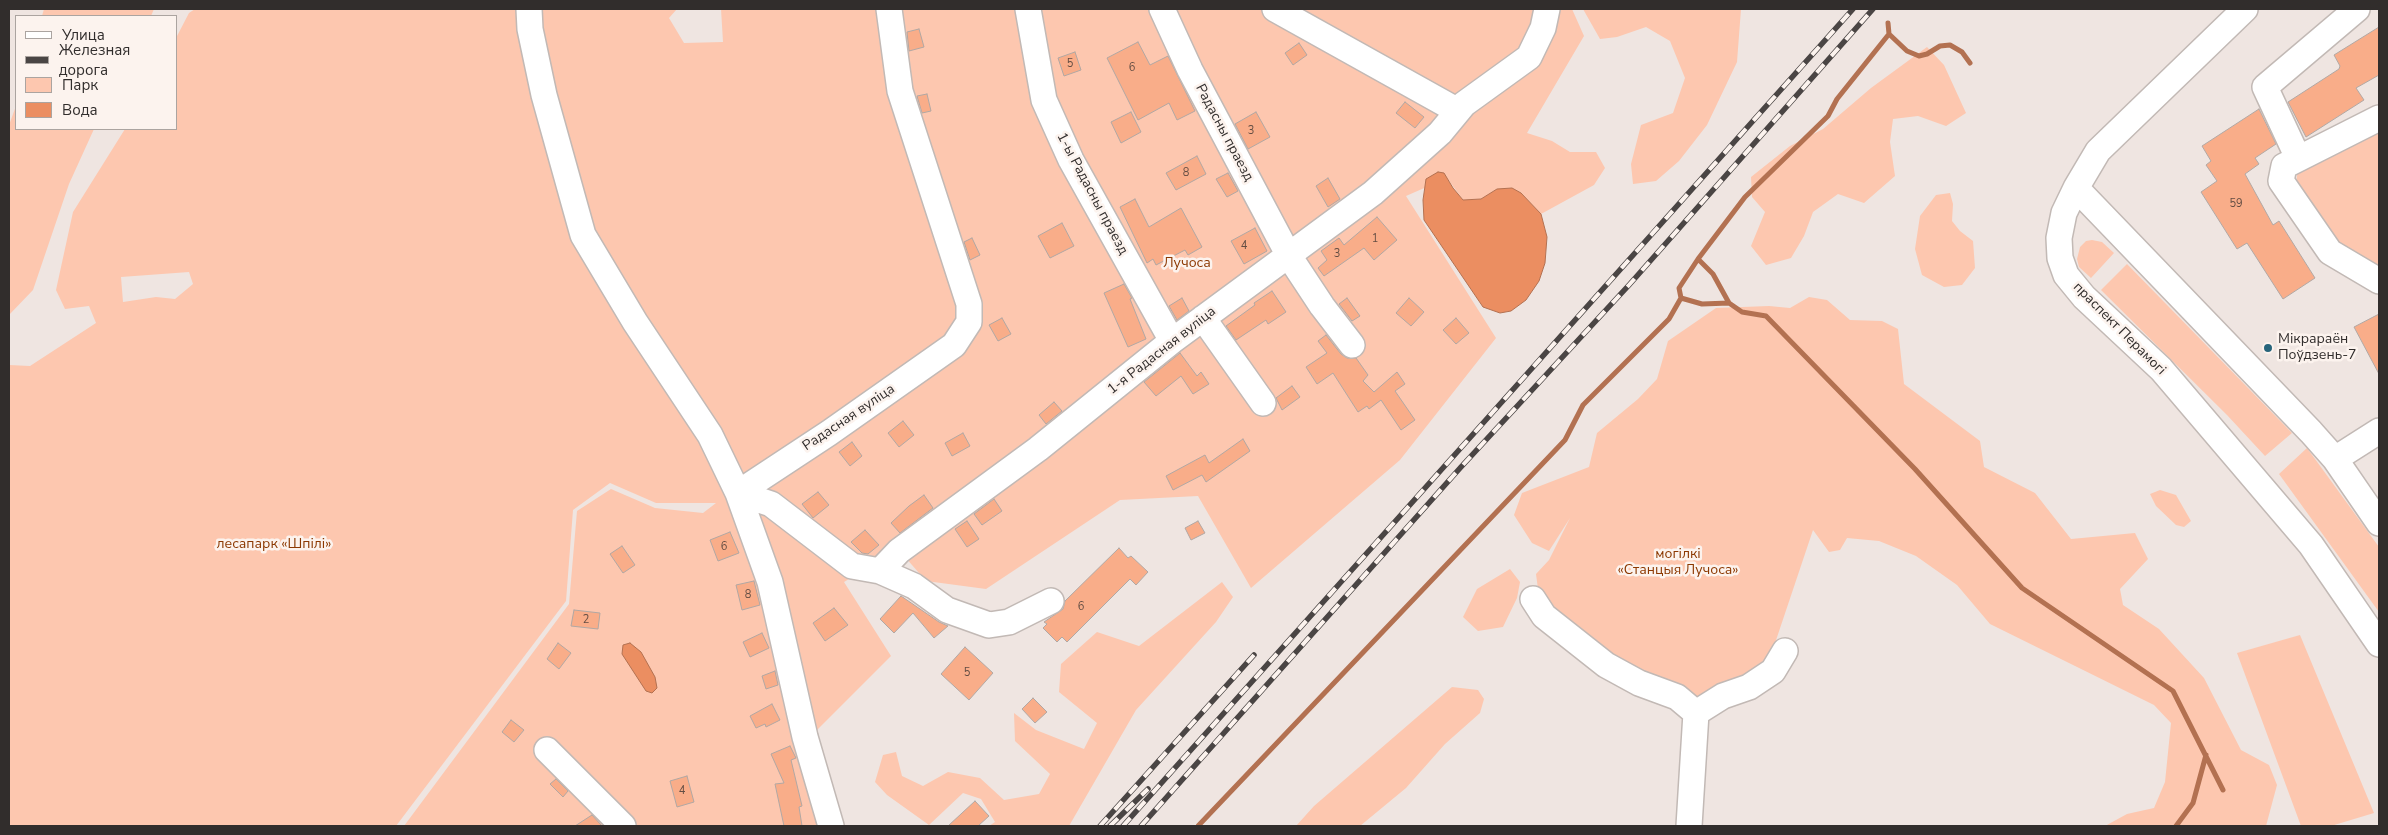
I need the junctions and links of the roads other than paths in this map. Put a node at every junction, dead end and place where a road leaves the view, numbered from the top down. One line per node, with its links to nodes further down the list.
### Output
1 (528, 9): 21 (street)
2 (889, 9): 21 (street, Радасная вуліца)
3 (1028, 9): 16 (street, 1-ы Радасны праезд)
4 (1162, 9): 13 (street, Радасны праезд)
5 (1275, 9): 9 (street)
6 (1547, 9): 9 (street, 1-я Радасная вуліца)
7 (2245, 9): 12 (street, праспект Перамогі)
8 (2357, 9): 11 (street)
9 (1458, 112): 13 (street, 1-я Радасная вуліца)
10 (2379, 118): 11 (street)
11 (2298, 158): 14 (street)
12 (2076, 188): 20 (street); 26 (street, праспект Перамогі)
13 (1288, 256): 15 (street, 1-я Радасная вуліца); 17 (street, Радасны праезд)
14 (2379, 281)
15 (1203, 318): 16 (street, 1-я Радасная вуліца); 18 (street)
16 (1172, 341): 23 (street, 1-я Радасная вуліца)
17 (1352, 345)
18 (1263, 403)
19 (2379, 431): 20 (street)
20 (2334, 459): 22 (street)
21 (738, 493): 23 (street); 31 (street)
22 (2379, 523)
23 (880, 571): 25 (street)
24 (1533, 599): 28 (street)
25 (1051, 601)
26 (2379, 644)
27 (1785, 651): 28 (street)
28 (1696, 713): 32 (street)
29 (548, 750): 30 (street)
30 (623, 826)
31 (831, 826)
32 (1689, 826)

